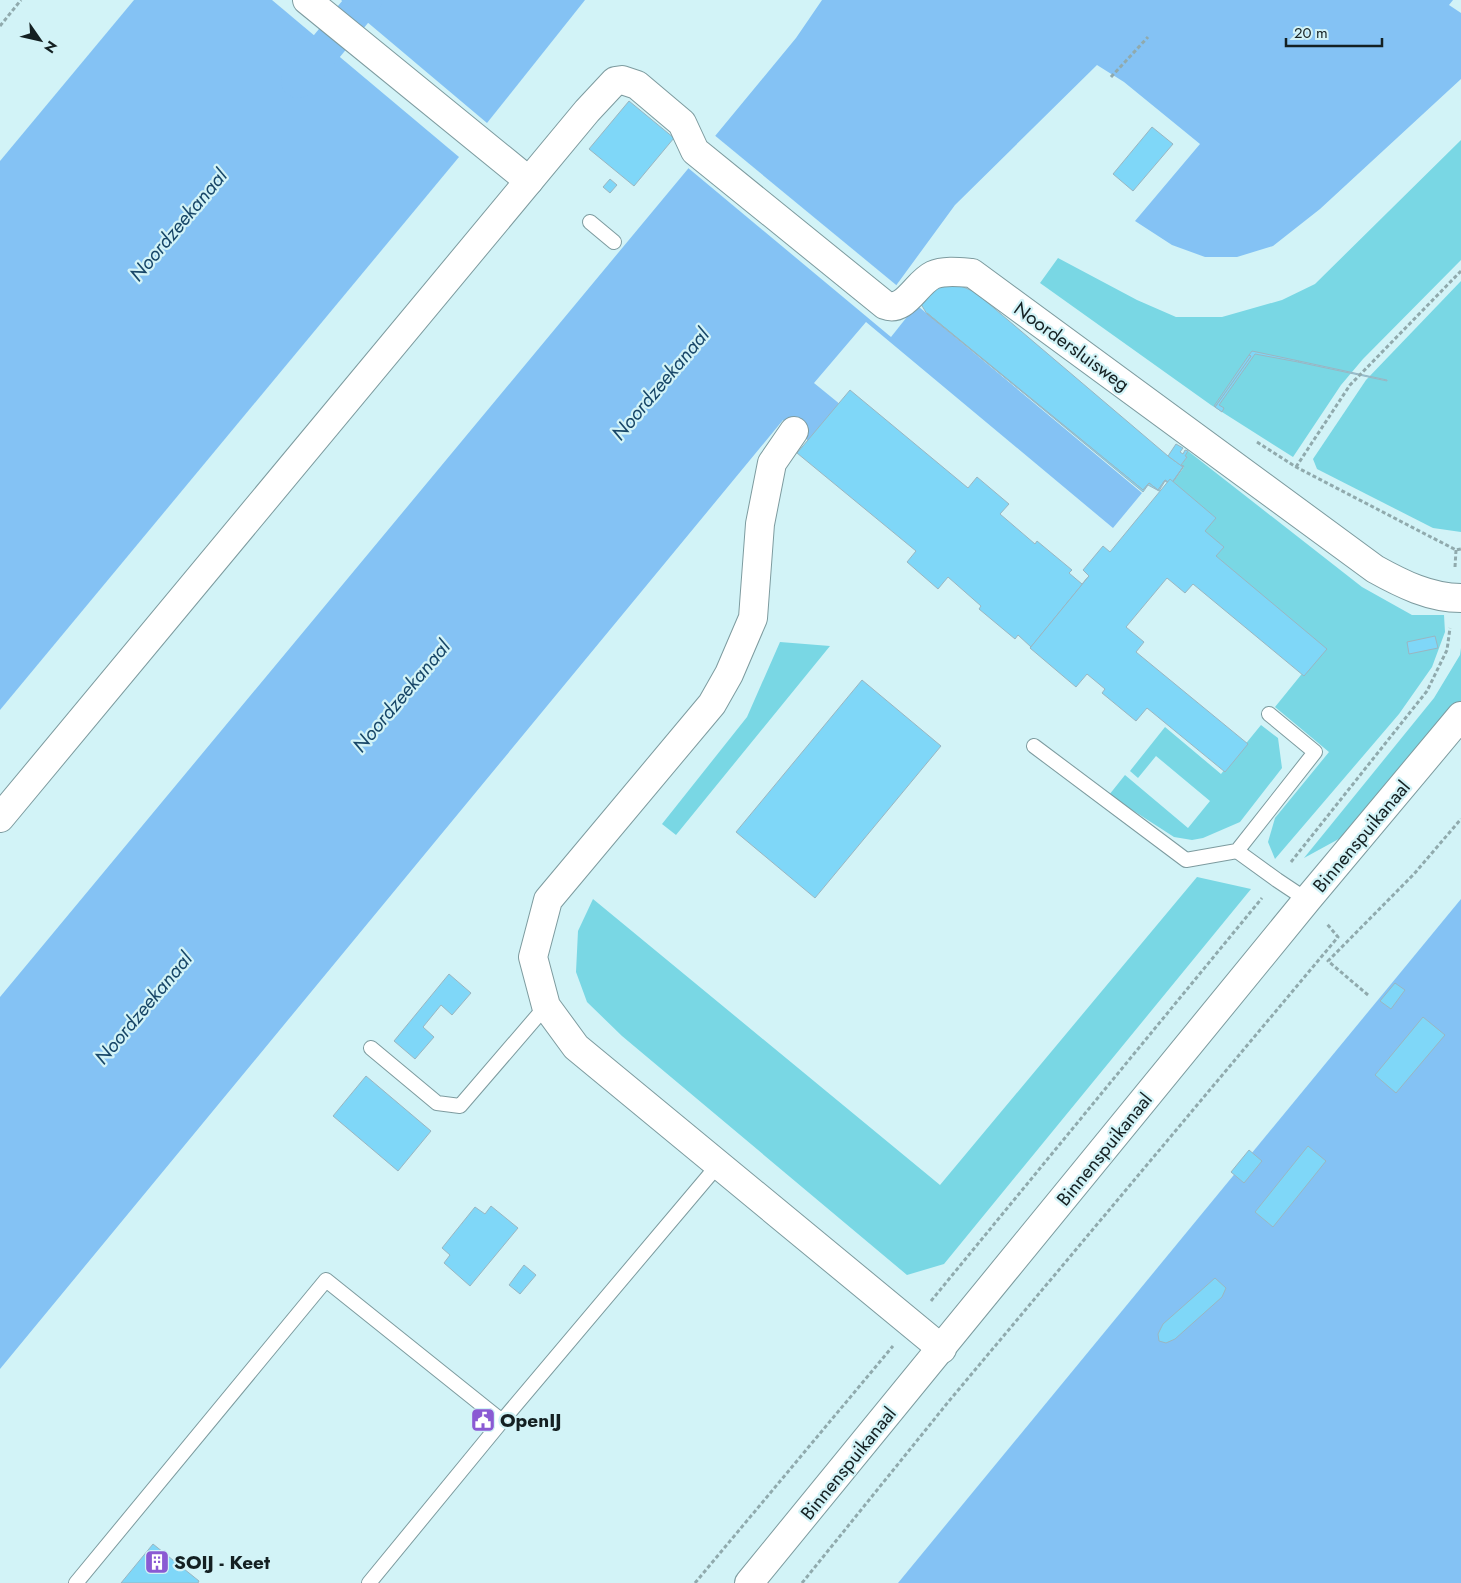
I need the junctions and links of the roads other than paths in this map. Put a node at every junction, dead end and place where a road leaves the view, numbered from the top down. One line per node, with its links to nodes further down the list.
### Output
1 (306, 0): 2 (street)
2 (529, 181): 6 (street, Noordersluisweg); 10 (street)
3 (590, 222): 4 (lane)
4 (614, 242)
5 (794, 431): 13 (street)
6 (1457, 598)
7 (1269, 714): 11 (lane)
8 (1461, 716): 12 (street, Binnenspuikanaal)
9 (1034, 746): 11 (lane)
10 (0, 818)
11 (1237, 851): 12 (lane)
12 (1307, 900): 16 (street, Binnenspuikanaal)
13 (546, 1006): 14 (lane); 15 (street)
14 (371, 1048)
15 (718, 1165): 16 (street); 17 (lane)
16 (942, 1349): 20 (street, Binnenspuikanaal)
17 (502, 1421): 18 (lane); 19 (lane)
18 (76, 1583)
19 (369, 1583)
20 (749, 1583)

